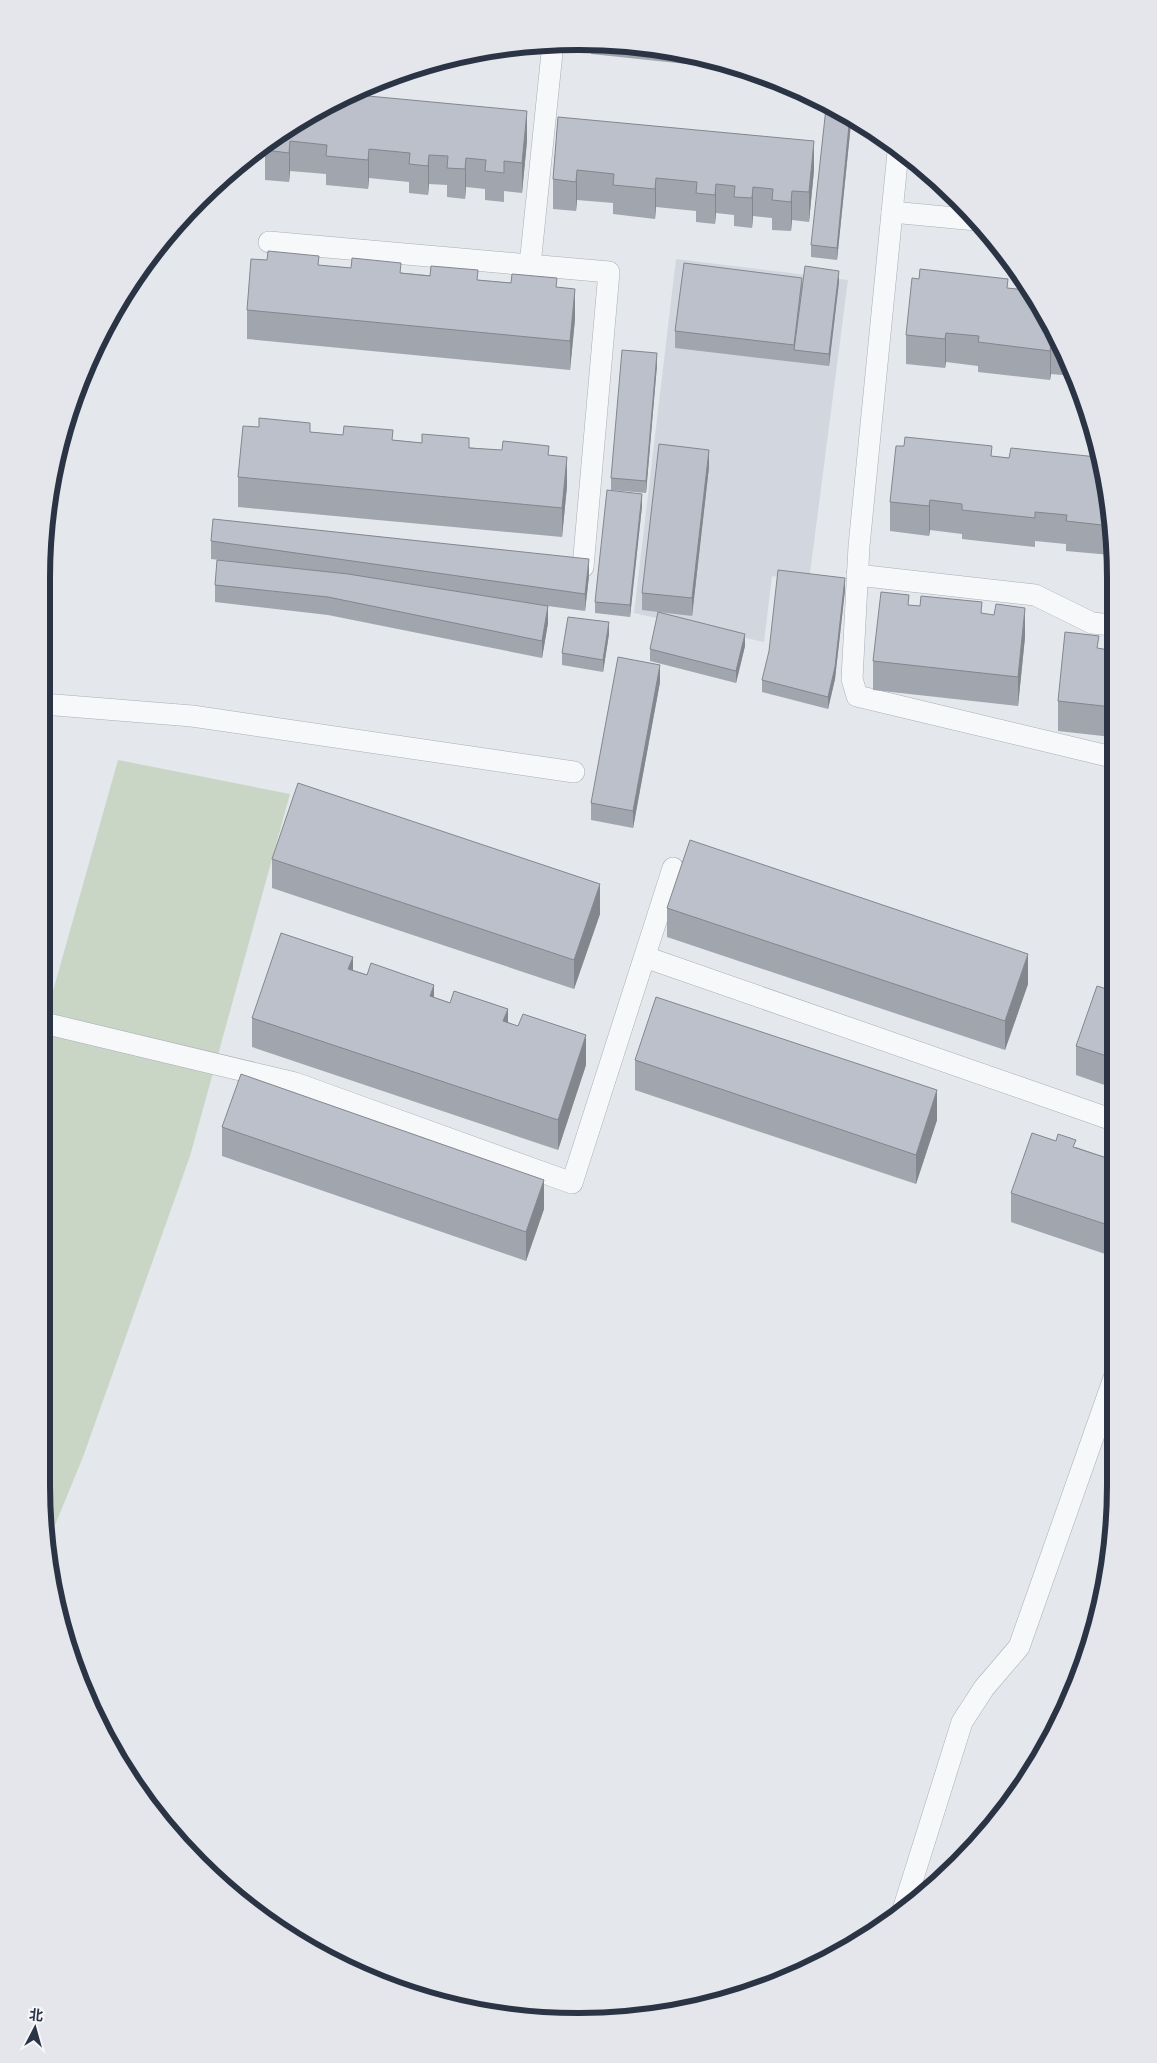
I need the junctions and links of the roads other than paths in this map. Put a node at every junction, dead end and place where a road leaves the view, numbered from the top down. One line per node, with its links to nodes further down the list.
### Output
1 (552, 51): 6 (lane)
2 (897, 157): 3 (lane)
3 (892, 212): 4 (lane); 8 (lane)
4 (965, 219)
5 (269, 242): 6 (lane)
6 (530, 264): 7 (lane)
7 (583, 567)
8 (857, 575): 9 (lane); 11 (lane)
9 (1107, 624)
10 (50, 705): 12 (lane)
11 (1107, 756)
12 (574, 772)
13 (674, 868): 14 (lane)
14 (645, 957): 15 (lane); 16 (lane)
15 (50, 1024)
16 (1107, 1118)
17 (1107, 1398): 18 (lane)
18 (907, 1899)

